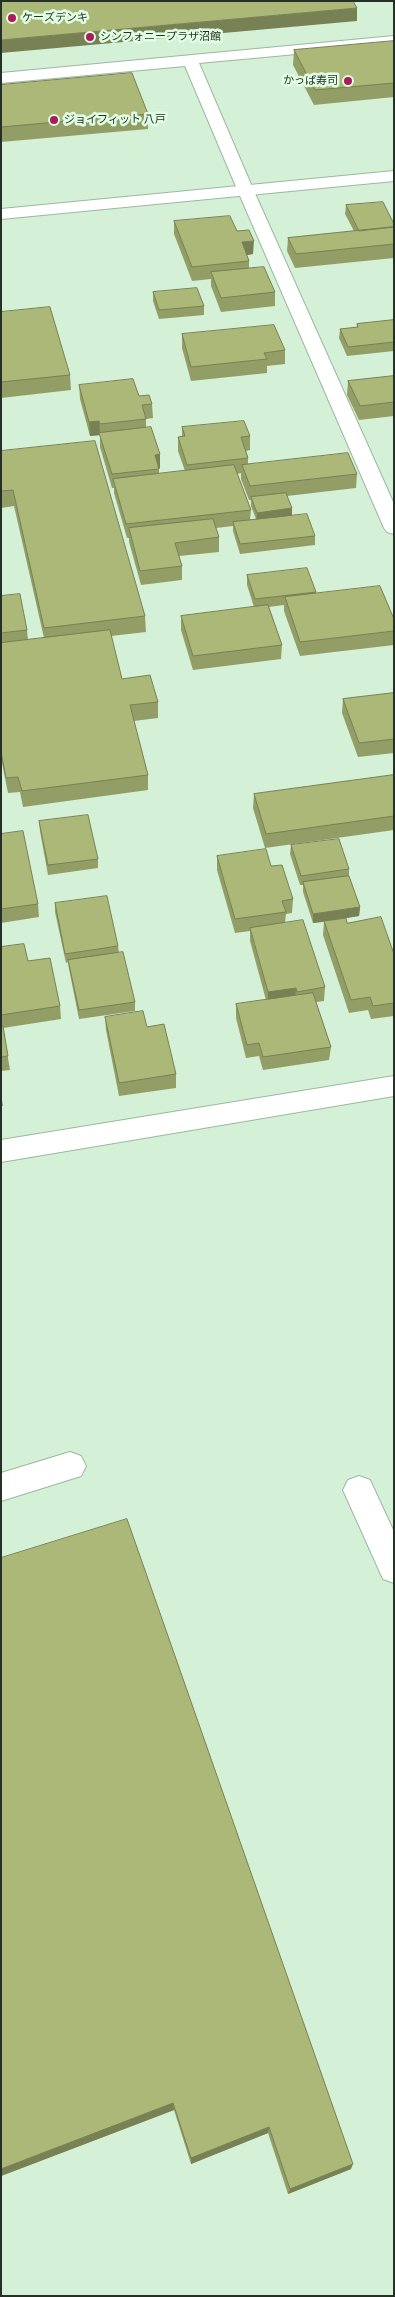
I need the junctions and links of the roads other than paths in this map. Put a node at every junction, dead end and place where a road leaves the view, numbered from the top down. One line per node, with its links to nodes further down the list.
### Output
1 (394, 40): 2 (street)
2 (192, 62): 3 (street); 5 (street)
3 (1, 78)
4 (391, 176): 5 (street)
5 (246, 189): 6 (street); 7 (street)
6 (1, 214)
7 (394, 528)
8 (394, 1086): 9 (street)
9 (1, 1152)
10 (70, 1466): 11 (street)
11 (1, 1487)
12 (359, 1490): 13 (street)
13 (394, 1568)

